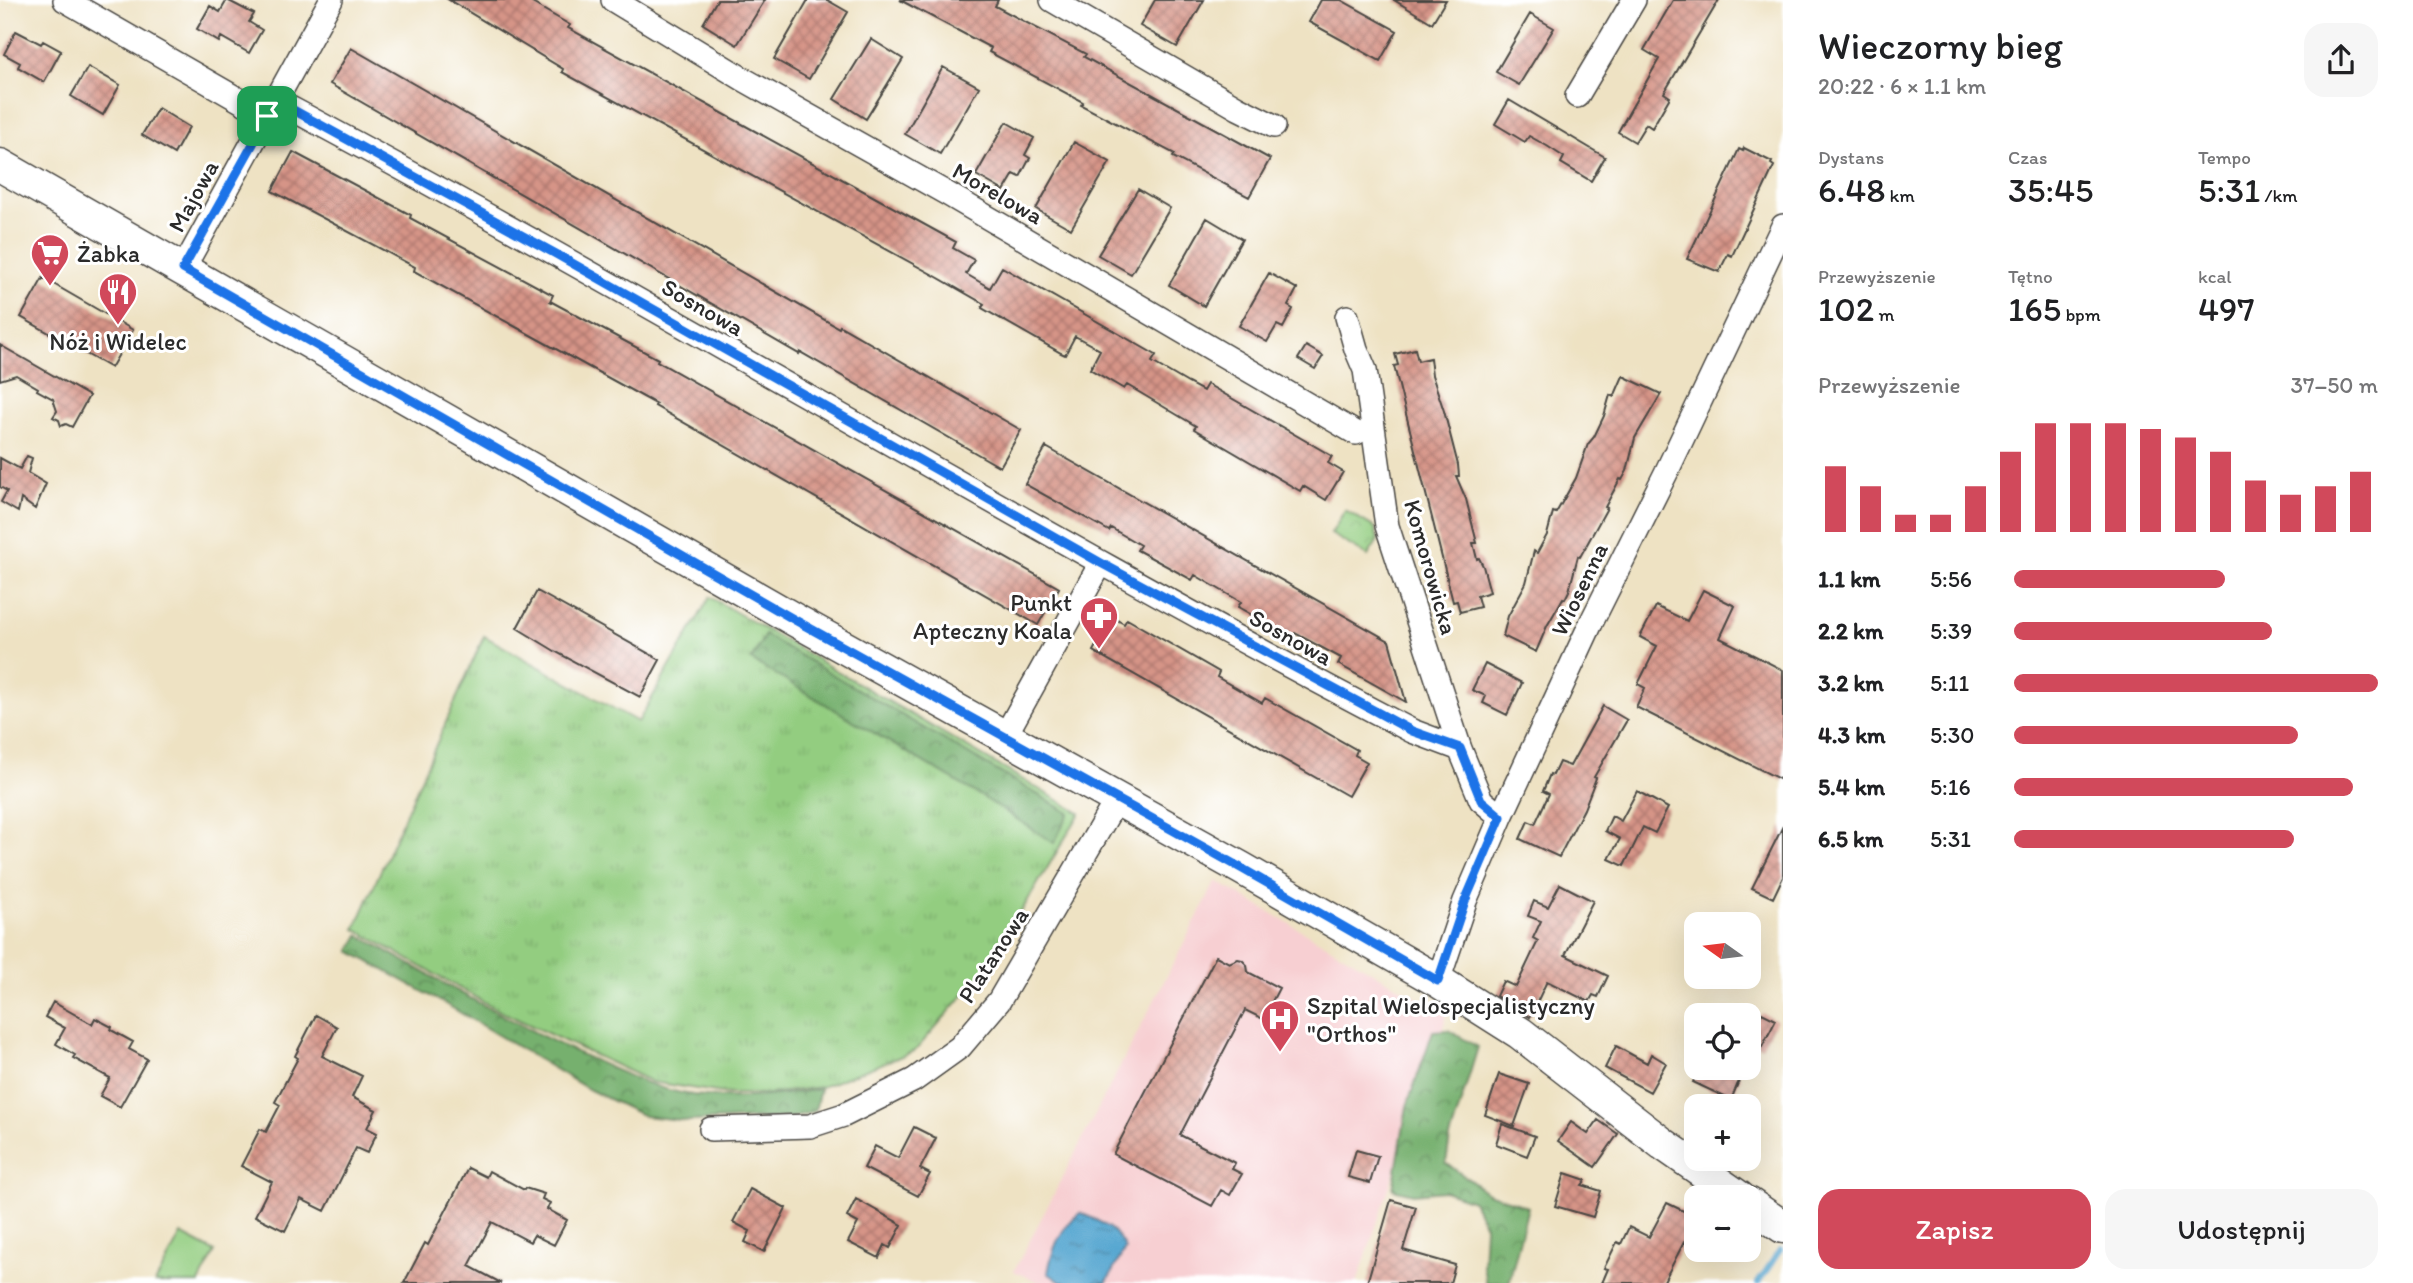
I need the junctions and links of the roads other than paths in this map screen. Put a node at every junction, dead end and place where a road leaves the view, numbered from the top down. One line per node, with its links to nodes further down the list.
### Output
1 (65, 0): 7 (street, Sosnowa)
2 (331, 0): 7 (street, Majowa)
3 (613, 0): 13 (street, Morelowa)
4 (1052, 0): 8 (street)
5 (1634, 0): 6 (street)
6 (1577, 96)
7 (272, 108): 11 (street, Majowa); 14 (street, Sosnowa)
8 (1274, 126)
9 (0, 165): 11 (street)
10 (1783, 226): 18 (street, Wiosenna)
11 (183, 269): 15 (street)
12 (1348, 317): 16 (street, Komorowicka)
13 (1356, 433)
14 (1101, 563): 15 (street); 16 (street, Sosnowa)
15 (1005, 736): 17 (street)
16 (1460, 748): 18 (street, Komorowicka)
17 (1117, 799): 19 (street); 20 (street, Platanowa)
18 (1501, 817): 19 (street, Wiosenna)
19 (1438, 981): 21 (street)
20 (711, 1129)
21 (1723, 1185)
22 (1761, 1212): 23 (street)
23 (1783, 1227)

